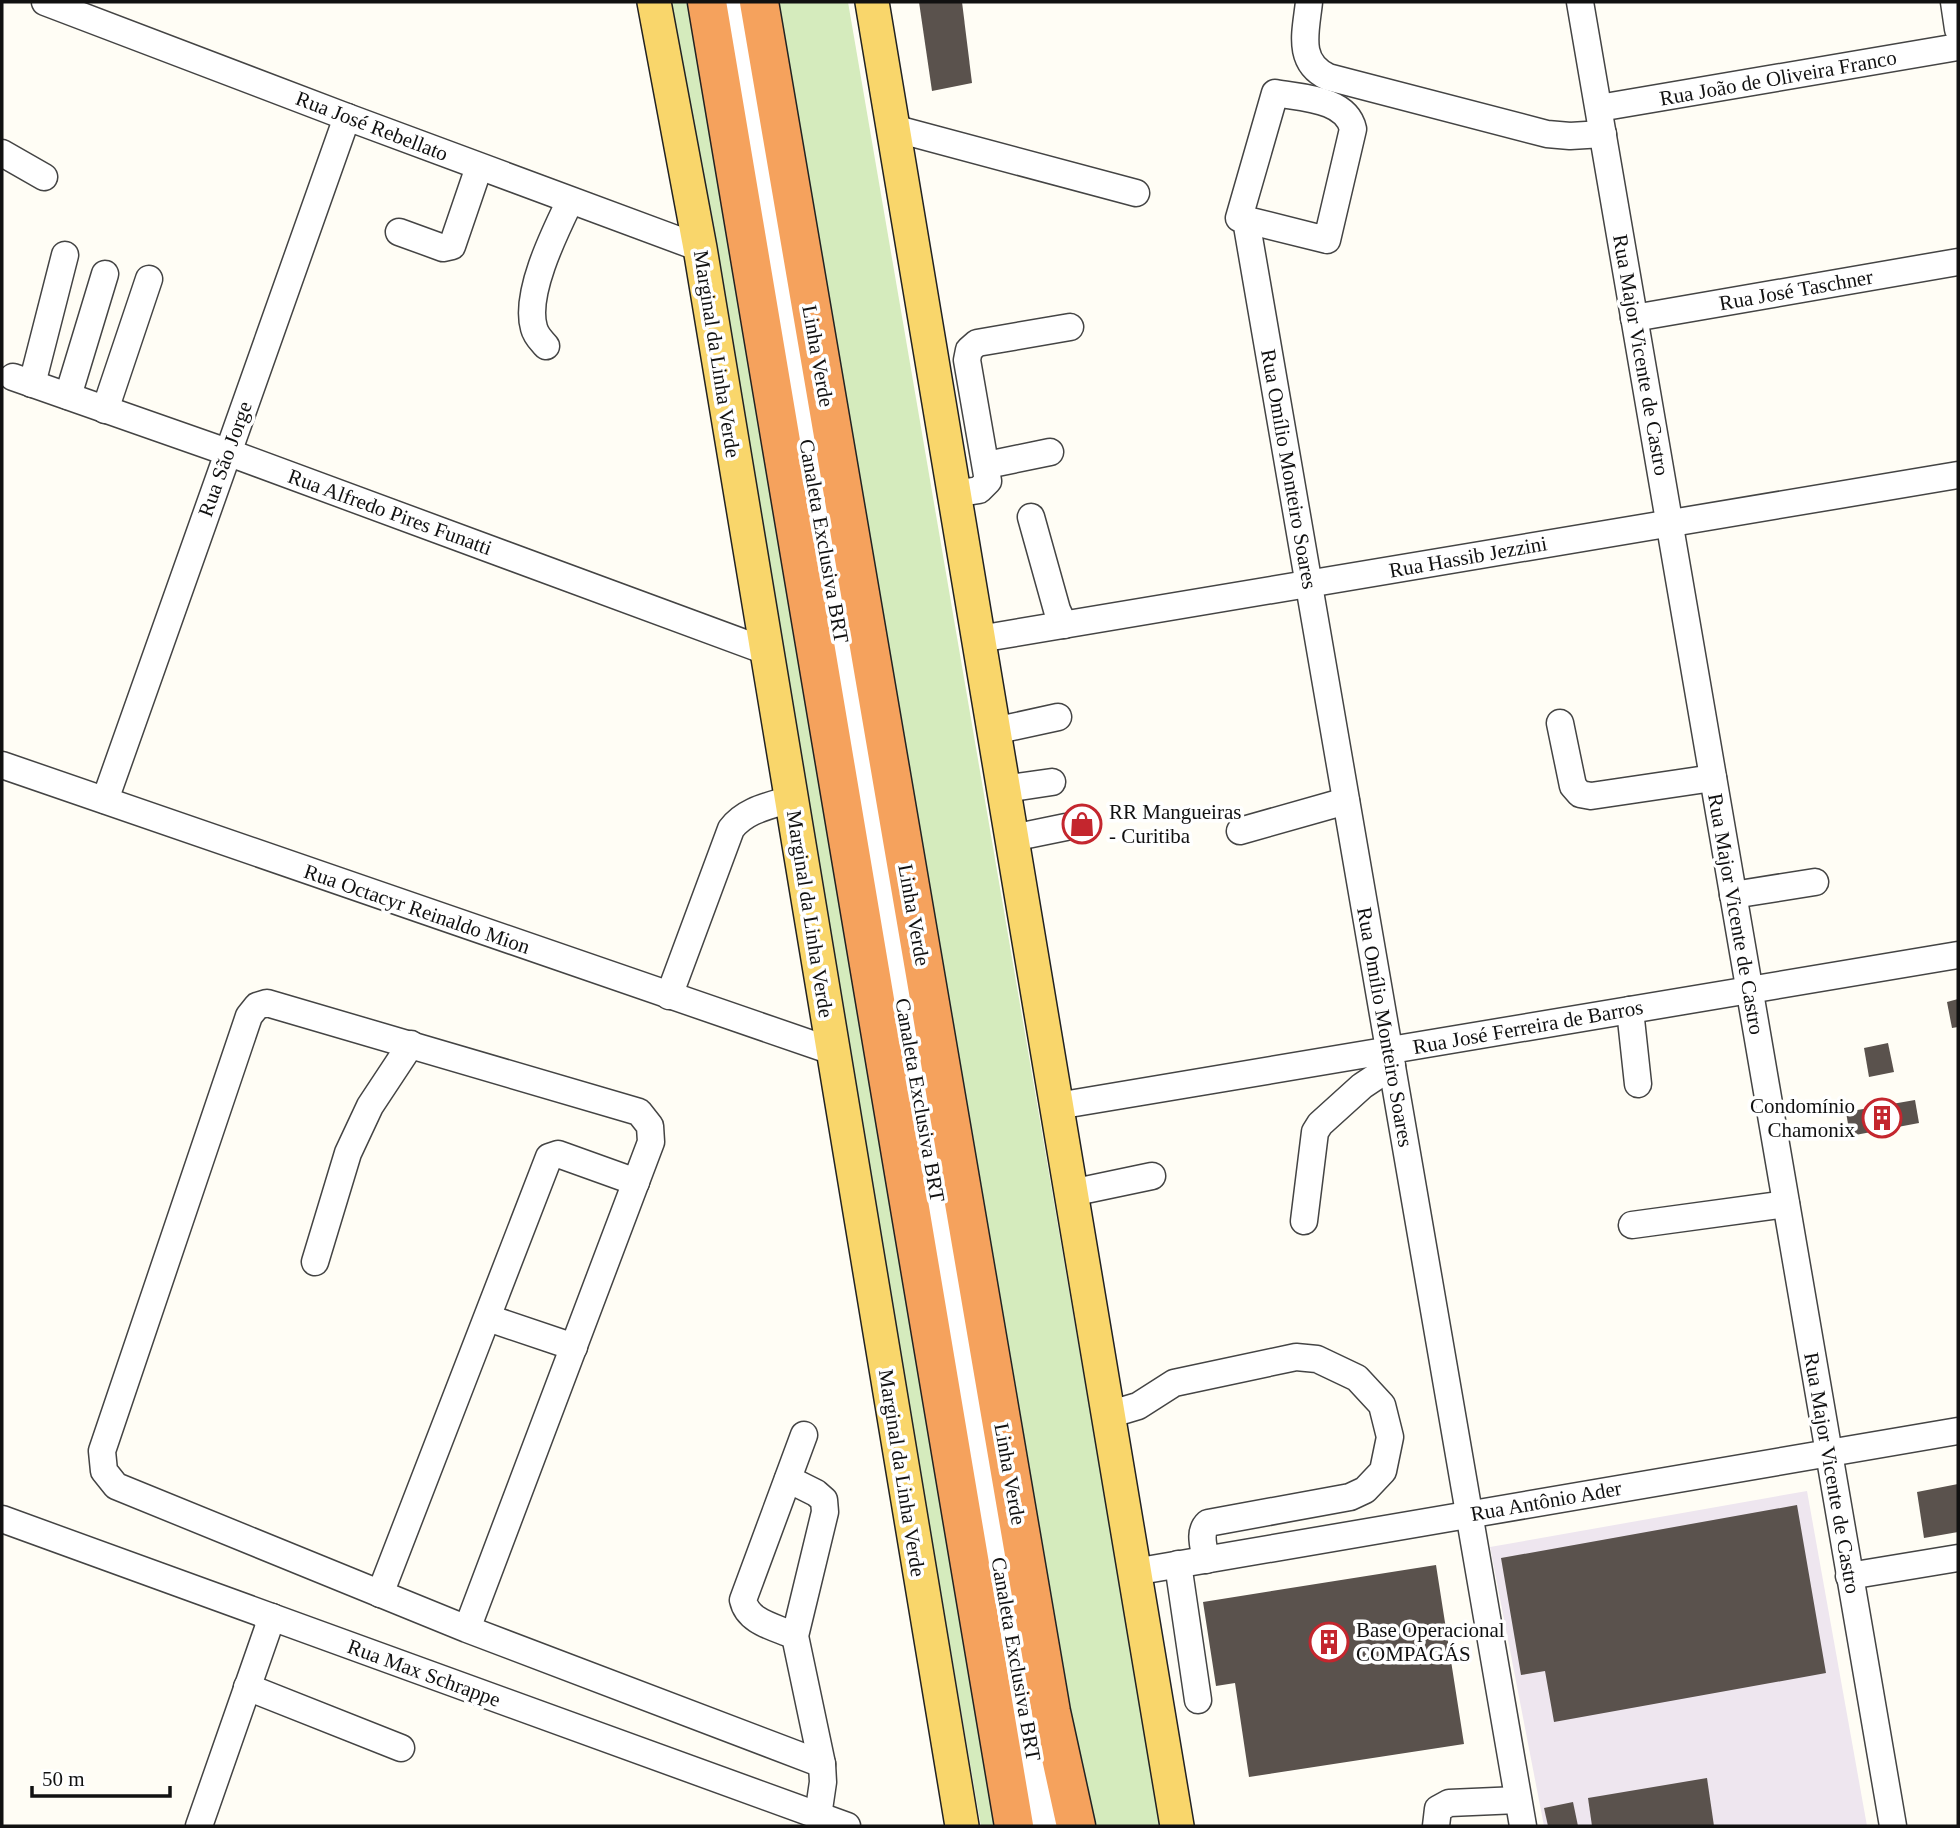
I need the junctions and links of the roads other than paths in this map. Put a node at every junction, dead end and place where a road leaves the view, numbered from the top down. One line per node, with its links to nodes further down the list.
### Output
1 (46, 2): 13 (street, Rua José Rebellato)
2 (654, 2): 23 (main road, Marginal da Linha Verde)
3 (707, 2): 102 (highway)
4 (731, 2): 103 (street, Canaleta Exclusiva BRT)
5 (759, 2): 104 (highway, Linha Verde)
6 (872, 2): 14 (main road)
7 (1309, 2): 15 (street)
8 (1580, 2): 12 (street, Rua Major Vicente de Castro)
9 (1954, 2): 10 (street)
10 (1958, 29)
11 (1958, 47): 12 (street, Rua João de Oliveira Franco)
12 (1599, 108): 15 (street, Rua Major Vicente de Castro)
13 (347, 117): 17 (street, Rua José Rebellato); 33 (street, Rua São Jorge)
14 (893, 128): 19 (street); 37 (main road)
15 (1603, 134): 28 (street, Rua Major Vicente de Castro)
16 (4, 159): 18 (street)
17 (480, 167): 20 (street, Rua José Rebellato); 22 (street)
18 (44, 177)
19 (1136, 193)
20 (570, 201): 23 (street, Rua José Rebellato); 30 (street)
21 (1247, 225): 21 (street, Rua Omílio Monteiro Soares); 40 (street, Rua Omílio Monteiro Soares)
22 (400, 232)
23 (700, 248): 43 (main road, Marginal da Linha Verde)
24 (65, 255): 31 (street, Rua Alfredo Pires Funatti)
25 (1958, 262): 28 (street, Rua José Taschner)
26 (105, 274): 31 (street)
27 (149, 279): 32 (street)
28 (1634, 318): 39 (street, Rua Major Vicente de Castro)
29 (1070, 327): 35 (street)
30 (546, 346)
31 (68, 397): 32 (street, Rua Alfredo Pires Funatti)
32 (105, 410): 33 (street, Rua Alfredo Pires Funatti)
33 (227, 452): 43 (street, Rua Alfredo Pires Funatti); 52 (street, Rua São Jorge)
34 (1050, 452): 35 (street)
35 (987, 465): 37 (street)
36 (1958, 475): 39 (street, Rua Hassib Jezzini)
37 (954, 494): 42 (main road)
38 (1031, 517): 41 (street)
39 (1670, 523): 40 (street, Rua Hassib Jezzini); 48 (street, Rua Major Vicente de Castro)
40 (1308, 584): 41 (street, Rua Hassib Jezzini); 53 (street, Rua Omílio Monteiro Soares)
41 (1063, 625): 42 (street, Rua Hassib Jezzini)
42 (979, 639): 46 (main road)
43 (766, 651): 51 (main road, Marginal da Linha Verde)
44 (1058, 718): 46 (street)
45 (1560, 723): 48 (street)
46 (994, 731): 50 (main road)
47 (2, 765): 52 (street, Rua Octacyr Reinaldo Mion)
48 (1713, 778): 58 (street, Rua Major Vicente de Castro)
49 (1052, 782): 50 (street)
50 (1004, 789): 56 (main road)
51 (791, 799): 61 (street); 64 (main road, Marginal da Linha Verde)
52 (105, 800): 61 (street, Rua Octacyr Reinaldo Mion)
53 (1346, 801): 55 (street); 65 (street, Rua Omílio Monteiro Soares)
54 (1066, 827): 56 (street)
55 (1240, 831)
56 (1012, 838): 67 (main road)
57 (1815, 882): 58 (street)
58 (1733, 895): 60 (street, Rua Major Vicente de Castro)
59 (1958, 955): 60 (street, Rua José Ferreira de Barros)
60 (1749, 990): 62 (street, Rua José Ferreira de Barros); 71 (street, Rua Major Vicente de Castro)
61 (669, 996): 64 (street, Rua Octacyr Reinaldo Mion)
62 (1630, 1010): 65 (street, Rua José Ferreira de Barros); 66 (street)
63 (411, 1044): 69 (street); 74 (street); 89 (street)
64 (832, 1051): 101 (main road, Marginal da Linha Verde)
65 (1390, 1058): 67 (street, Rua José Ferreira de Barros); 72 (street); 82 (street, Rua Omílio Monteiro Soares)
66 (1638, 1084)
67 (1057, 1106): 70 (main road)
68 (1152, 1176): 70 (street)
69 (636, 1182): 75 (street); 76 (street)
70 (1071, 1193): 77 (main road)
71 (1786, 1204): 73 (street); 80 (street, Rua Major Vicente de Castro)
72 (1304, 1221)
73 (1632, 1225)
74 (315, 1262)
75 (488, 1318): 76 (street); 89 (street)
76 (574, 1347): 91 (street)
77 (1108, 1415): 85 (street); 87 (main road)
78 (1958, 1431): 80 (street, Rua Antônio Ader)
79 (804, 1435): 81 (street)
80 (1828, 1453): 82 (street, Rua Antônio Ader); 88 (street, Rua Major Vicente de Castro)
81 (788, 1479): 92 (street); 92 (street)
82 (1469, 1514): 85 (street, Rua Antônio Ader); 97 (street, Rua Omílio Monteiro Soares)
83 (2, 1519): 90 (street, Rua Max Schrappe)
84 (1958, 1558): 88 (street)
85 (1206, 1560): 86 (street, Rua Antônio Ader)
86 (1178, 1564): 87 (street, Rua Antônio Ader); 94 (street)
87 (1135, 1572): 105 (main road)
88 (1849, 1576): 108 (street, Rua Major Vicente de Castro)
89 (380, 1594): 91 (street)
90 (272, 1617): 93 (street); 98 (street, Rua Max Schrappe)
91 (467, 1629): 96 (street)
92 (795, 1636): 96 (street)
93 (247, 1686): 95 (street); 99 (street)
94 (1198, 1700)
95 (401, 1748)
96 (822, 1764): 98 (street)
97 (1518, 1800): 106 (street); 107 (street, Rua Omílio Monteiro Soares)
98 (818, 1816): 100 (street, Rua Max Schrappe)
99 (199, 1826)
100 (846, 1826)
101 (962, 1826)
102 (1014, 1826)
103 (1045, 1826)
104 (1076, 1826)
105 (1177, 1826)
106 (1436, 1826)
107 (1523, 1826)
108 (1893, 1826)

